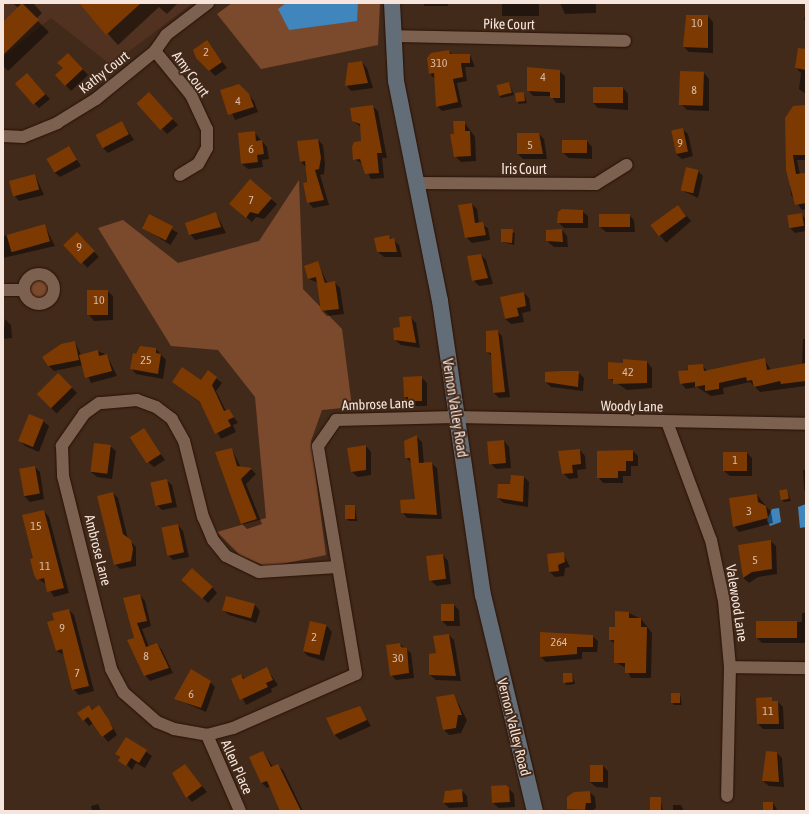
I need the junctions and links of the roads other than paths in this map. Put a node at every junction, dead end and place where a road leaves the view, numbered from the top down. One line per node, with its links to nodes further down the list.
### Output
1 (208, 3): 5 (street, Kathy Court)
2 (392, 3): 3 (main road, Vernon Valley Road)
3 (392, 36): 4 (street, Pike Court); 9 (main road, Vernon Valley Road)
4 (625, 41)
5 (155, 51): 6 (street, Kathy Court); 8 (street, Amy Court)
6 (3, 136)
7 (627, 165): 9 (street, Iris Court)
8 (180, 175)
9 (416, 183): 12 (main road, Vernon Valley Road)
10 (3, 290): 11 (street)
11 (23, 290)
12 (456, 417): 13 (street, Woody Lane); 15 (street, Ambrose Lane); 21 (main road, Vernon Valley Road)
13 (667, 422): 14 (street, Woody Lane); 16 (street, Valewood Lane)
14 (806, 424)
15 (337, 567): 18 (street, Ambrose Lane); 18 (street, Ambrose Lane)
16 (730, 667): 17 (street); 19 (street, Valewood Lane)
17 (806, 668)
18 (206, 735): 20 (street, Allen Place)
19 (727, 796)
20 (240, 811)
21 (535, 811)

